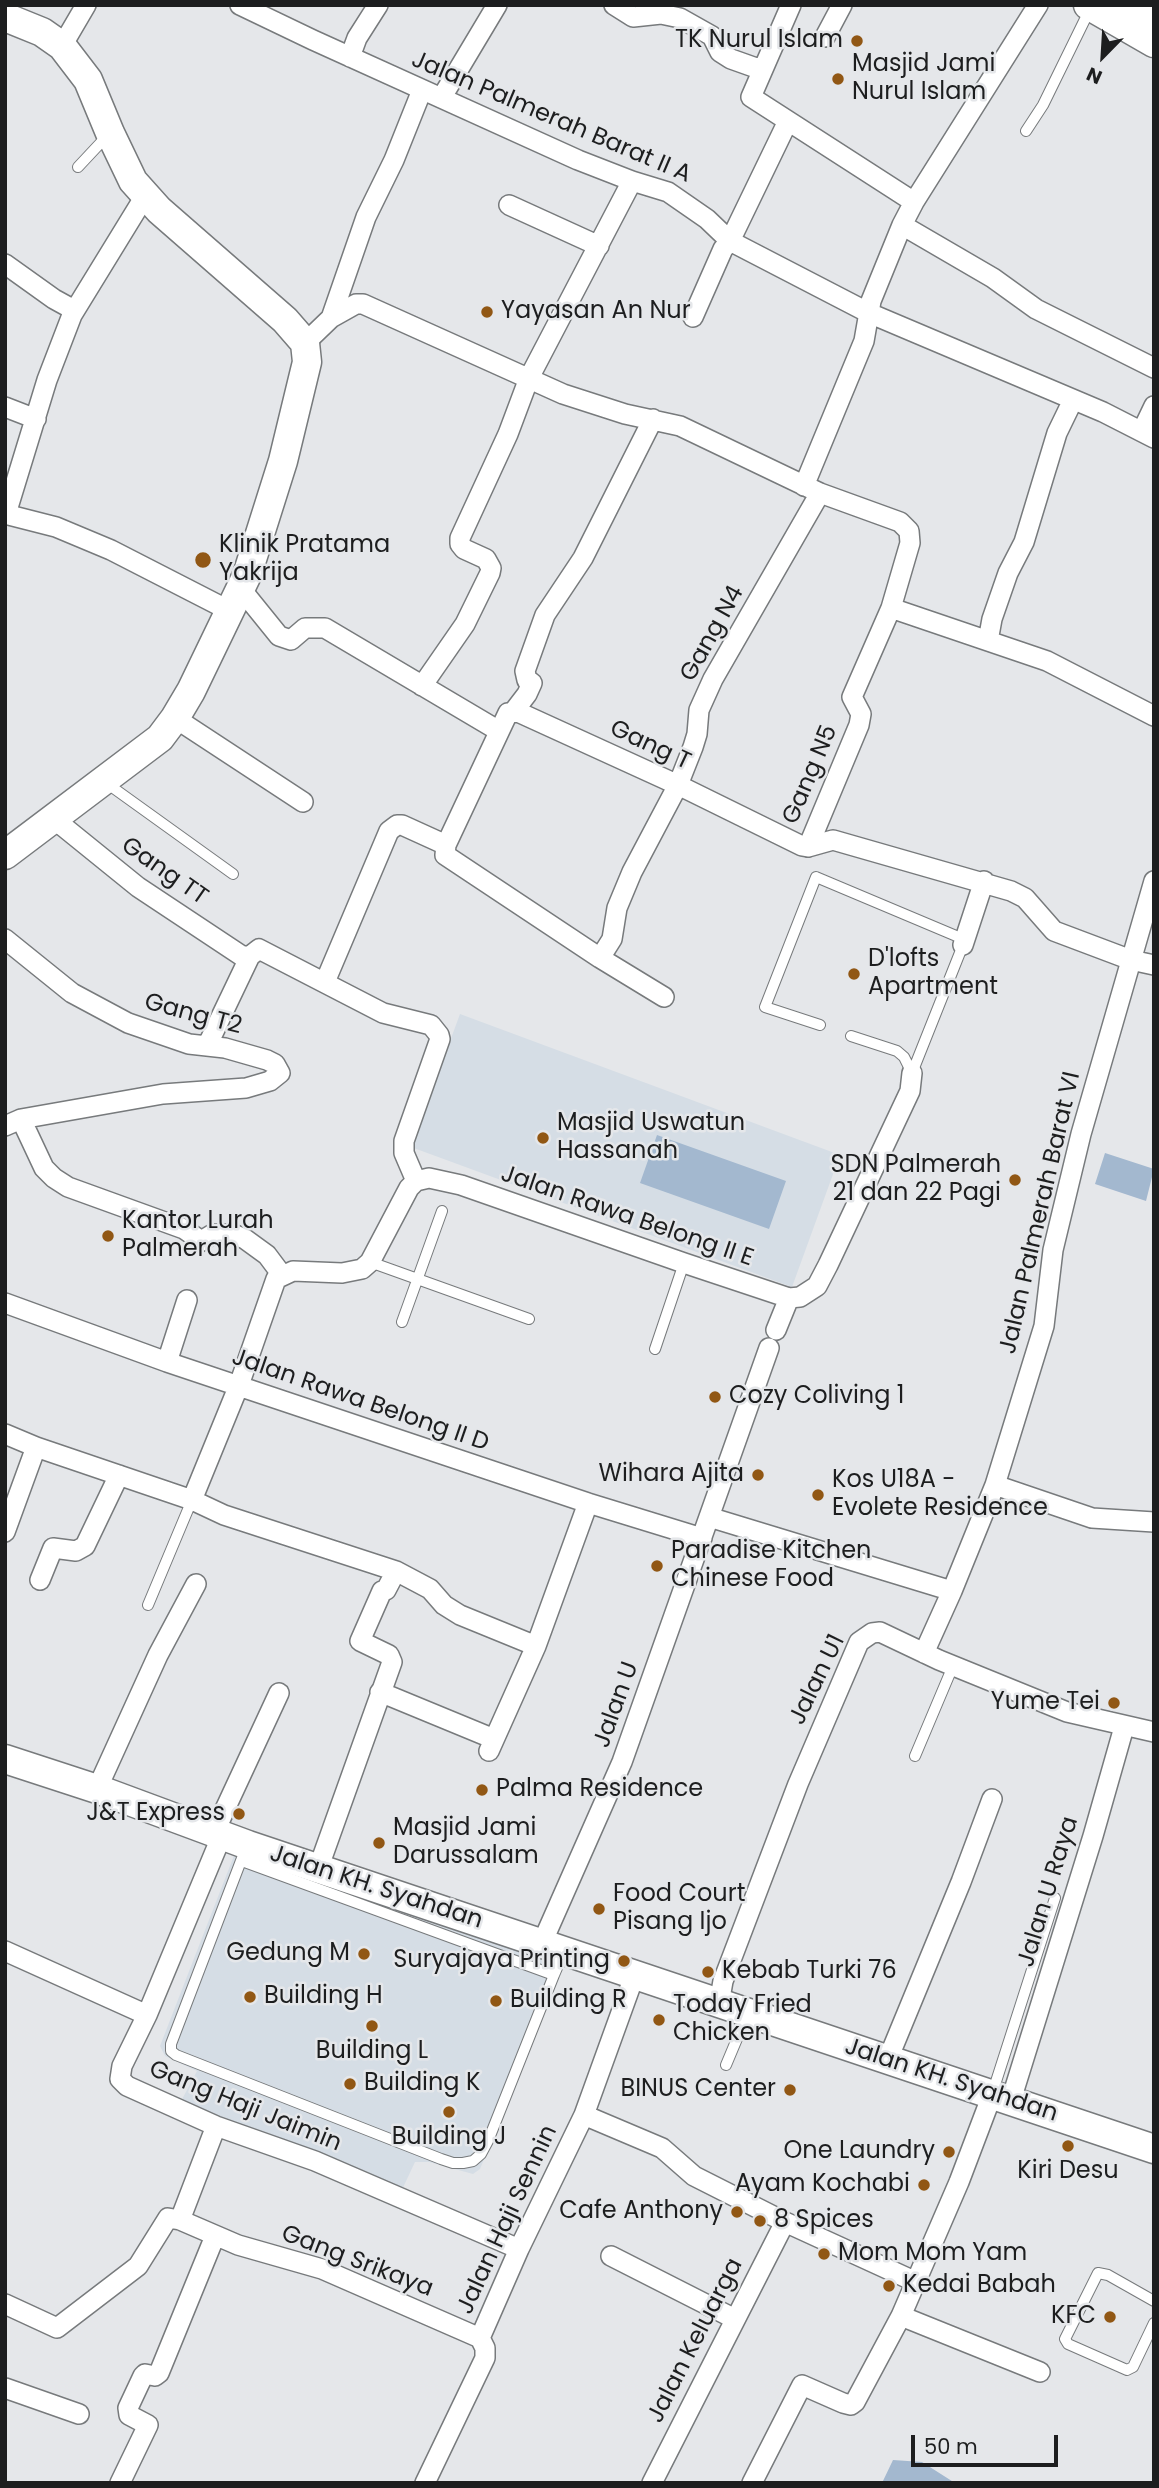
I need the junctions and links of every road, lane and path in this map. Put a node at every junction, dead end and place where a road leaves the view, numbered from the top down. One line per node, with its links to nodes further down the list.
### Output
1 (86, 5): 15 (street)
2 (240, 5): 16 (street, Jalan Palmerah Barat II A)
3 (378, 5): 16 (street)
4 (497, 5): 19 (street)
5 (614, 5): 17 (street)
6 (791, 5): 17 (street)
7 (842, 5): 13 (street)
8 (1038, 5): 26 (street, Gang N4)
9 (1130, 5): 12 (street)
10 (1089, 6): 14 (street); 21 (lane)
11 (5, 17): 15 (street)
12 (1154, 19)
13 (825, 37)
14 (1154, 43)
15 (62, 46): 22 (street)
16 (350, 57): 18 (street, Jalan Palmerah Barat II A)
17 (762, 70): 20 (street)
18 (422, 90): 19 (street, Jalan Palmerah Barat II A); 35 (street)
19 (442, 97): 24 (street, Jalan Palmerah Barat II A)
20 (788, 121): 26 (street); 29 (street)
21 (1026, 131)
22 (110, 133): 23 (lane); 25 (street)
23 (78, 167)
24 (632, 181): 29 (street, Jalan Palmerah Barat II A); 30 (street)
25 (145, 196): 32 (street); 36 (street)
26 (914, 202): 28 (street, Gang N4)
27 (509, 205): 30 (street)
28 (902, 225): 33 (street, Gang N4); 37 (street)
29 (730, 241): 33 (street, Jalan Palmerah Barat II A); 34 (street)
30 (599, 246): 38 (street)
31 (5, 264): 32 (street)
32 (74, 310): 42 (street)
33 (869, 313): 39 (street, Jalan Palmerah Barat II A); 45 (street, Gang N4)
34 (693, 317)
35 (331, 318): 36 (street); 38 (street)
36 (305, 343): 47 (street)
37 (1154, 368)
38 (529, 378): 43 (street); 50 (street)
39 (1073, 400): 44 (street, Jalan Palmerah Barat II A); 49 (street)
40 (1154, 406): 44 (street)
41 (5, 407): 42 (street)
42 (36, 419): 46 (street)
43 (653, 419): 45 (street); 51 (street)
44 (1148, 435)
45 (812, 490): 48 (street, Gang N5); 56 (street, Gang N4)
46 (6, 514): 47 (street)
47 (235, 600): 50 (street); 53 (street)
48 (891, 608): 49 (street); 60 (street, Gang N5)
49 (988, 641): 52 (street)
50 (422, 686): 54 (street)
51 (514, 711): 54 (street); 56 (street, Gang T)
52 (1154, 716)
53 (175, 718): 55 (street); 57 (street)
54 (499, 731): 59 (street)
55 (103, 780): 58 (street); 62 (lane)
56 (678, 785): 60 (street, Gang T); 68 (street, Gang N4)
57 (303, 802)
58 (54, 819): 61 (street); 67 (street, Gang TT)
59 (446, 845): 68 (street); 71 (street)
60 (808, 847): 63 (street)
61 (5, 855)
62 (233, 874)
63 (984, 881): 66 (street); 69 (street)
64 (1154, 881): 69 (street, Jalan Palmerah Barat VI)
65 (5, 939): 75 (street, Gang T2)
66 (963, 945): 73 (lane); 76 (lane)
67 (250, 956): 71 (street); 75 (street)
68 (600, 958): 72 (street)
69 (1130, 964): 70 (street); 95 (street, Jalan Palmerah Barat VI)
70 (1154, 965)
71 (324, 982): 78 (street)
72 (664, 997)
73 (820, 1026)
74 (851, 1036): 76 (lane)
75 (207, 1046): 77 (street, Gang T2)
76 (912, 1073): 84 (street)
77 (13, 1123): 82 (street)
78 (416, 1181): 80 (street); 81 (street, Jalan Rawa Belong II E)
79 (442, 1211): 83 (lane)
80 (370, 1262): 82 (street); 83 (lane)
81 (684, 1263): 84 (street, Jalan Rawa Belong II E); 89 (lane)
82 (282, 1275): 91 (street)
83 (417, 1278): 87 (lane); 88 (lane)
84 (789, 1298): 98 (street)
85 (187, 1300): 90 (street)
86 (5, 1303): 90 (street, Jalan Rawa Belong II D)
87 (529, 1319)
88 (402, 1322)
89 (655, 1349)
90 (167, 1362): 91 (street, Jalan Rawa Belong II D)
91 (239, 1385): 96 (street); 97 (street, Jalan Rawa Belong II D)
92 (5, 1434): 93 (street)
93 (36, 1447): 94 (street); 100 (street)
94 (119, 1475): 96 (street); 103 (street)
95 (995, 1485): 99 (street); 105 (street, Jalan Palmerah Barat VI)
96 (192, 1500): 102 (street); 106 (lane)
97 (587, 1503): 101 (street, Jalan Rawa Belong II D); 107 (street)
98 (709, 1517): 101 (street, Jalan U); 105 (street)
99 (1154, 1522)
100 (5, 1532)
101 (702, 1538): 122 (street, Jalan U)
102 (396, 1571): 107 (street); 110 (street)
103 (40, 1580)
104 (196, 1584): 116 (street)
105 (952, 1591): 108 (street)
106 (148, 1605)
107 (536, 1646): 110 (street)
108 (924, 1653): 109 (street, Jalan U1); 124 (street, Jalan U1)
109 (953, 1666): 112 (street, Jalan U1); 114 (lane)
110 (380, 1692): 119 (street)
111 (279, 1693): 118 (street, Gang Haji Jaimin)
112 (1124, 1727): 113 (street); 129 (street, Jalan U Raya)
113 (1154, 1732)
114 (915, 1756)
115 (5, 1759): 116 (street, Jalan KH. Syahdan)
116 (97, 1788): 118 (street, Jalan KH. Syahdan)
117 (992, 1799): 127 (street)
118 (231, 1843): 119 (street, Jalan KH. Syahdan); 122 (lane); 122 (lane); 126 (street, Gang Haji Jaimin)
119 (318, 1869): 122 (street, Jalan KH. Syahdan)
120 (1055, 1898): 129 (lane)
121 (5, 1951): 126 (street)
122 (554, 1956): 123 (street, Jalan KH. Syahdan)
123 (635, 1974): 124 (street, Jalan KH. Syahdan); 130 (street, Jalan Haji Sennin)
124 (719, 2004): 125 (street, Jalan KH. Syahdan)
125 (748, 2014): 127 (street, Jalan KH. Syahdan); 128 (lane)
126 (147, 2015): 131 (street, Gang Haji Jaimin)
127 (888, 2059): 129 (street, Jalan KH. Syahdan)
128 (726, 2066)
129 (1002, 2098): 132 (street, Jalan KH. Syahdan); 138 (street)
130 (584, 2115): 134 (street); 136 (street, Jalan Haji Sennin)
131 (216, 2126): 133 (street); 136 (street, Gang Haji Jaimin)
132 (1154, 2149)
133 (180, 2220): 135 (street, Gang Srikaya); 140 (street)
134 (785, 2222): 138 (street); 142 (street, Jalan Keluarga)
135 (215, 2236): 145 (street, Gang Srikaya); 149 (street)
136 (519, 2249): 145 (street, Jalan Haji Sennin)
137 (611, 2256): 142 (street)
138 (916, 2282): 141 (street)
139 (1154, 2301): 144 (lane)
140 (5, 2304)
141 (901, 2316): 146 (street); 152 (street)
142 (735, 2319): 151 (street, Jalan Keluarga)
143 (1154, 2323): 144 (lane)
144 (1151, 2337)
145 (480, 2338): 150 (street, Jalan Haji Sennin)
146 (1040, 2372)
147 (5, 2388): 148 (street)
148 (79, 2414)
149 (120, 2483)
150 (425, 2483)
151 (652, 2483)
152 (752, 2483)

